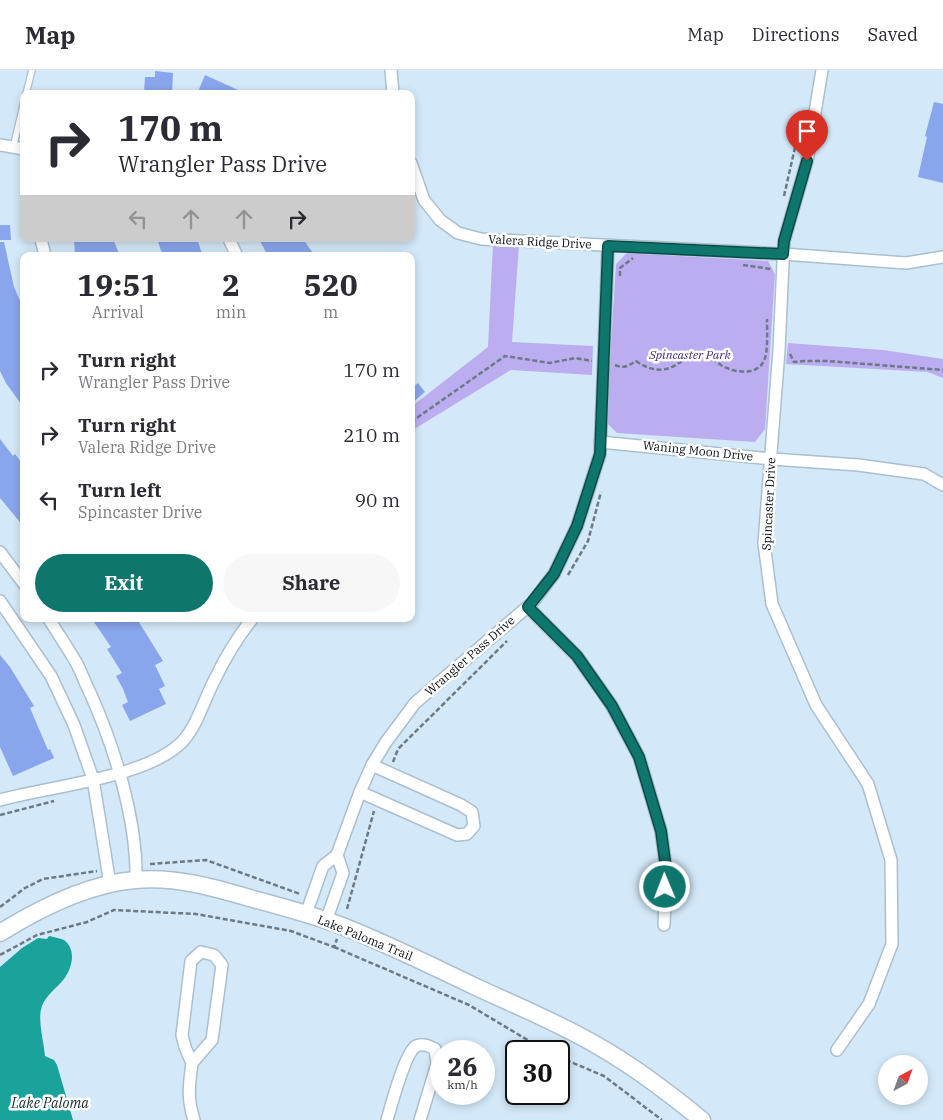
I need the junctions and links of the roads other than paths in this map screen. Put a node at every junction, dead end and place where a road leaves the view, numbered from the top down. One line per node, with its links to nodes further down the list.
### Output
1 (32, 70): 5 (lane)
2 (392, 70): 6 (street)
3 (812, 70): 4 (street)
4 (822, 70): 12 (street, Spincaster Drive)
5 (27, 90)
6 (393, 90)
7 (20, 133): 9 (lane)
8 (0, 145): 9 (street)
9 (18, 148)
10 (415, 174): 11 (street, Valera Ridge Drive)
11 (608, 246): 12 (street, Valera Ridge Drive); 14 (street, Wrangler Pass Drive)
12 (783, 254): 13 (street, Valera Ridge Drive); 15 (street, Spincaster Drive)
13 (943, 257)
14 (600, 442): 15 (street, Waning Moon Drive); 20 (street, Wrangler Pass Drive)
15 (772, 458): 16 (street, Waning Moon Drive); 35 (street, Spincaster Drive)
16 (943, 485)
17 (0, 552): 18 (street)
18 (20, 579)
19 (0, 601): 25 (street)
20 (528, 607): 23 (street, Wrangler Pass Drive); 33 (street)
21 (50, 622): 24 (street)
22 (250, 622): 24 (street)
23 (372, 765): 26 (street, Wrangler Pass Drive); 26 (street)
24 (120, 773): 25 (street); 29 (street)
25 (94, 779): 27 (street); 30 (street)
26 (360, 792): 28 (street, Wrangler Pass Drive)
27 (0, 800)
28 (338, 856): 31 (street, Wrangler Pass Drive); 32 (street, Wrangler Pass Drive)
29 (136, 880): 30 (street, Lake Paloma Trail); 31 (street, Lake Paloma Trail)
30 (110, 884): 34 (street, Lake Paloma Trail)
31 (308, 906): 32 (street, Lake Paloma Trail)
32 (326, 921): 40 (street, Lake Paloma Trail)
33 (664, 925)
34 (0, 933)
35 (837, 1050)
36 (192, 1063): 36 (street); 37 (street)
37 (194, 1120)
38 (387, 1120): 39 (street)
39 (420, 1120)
40 (702, 1120)

